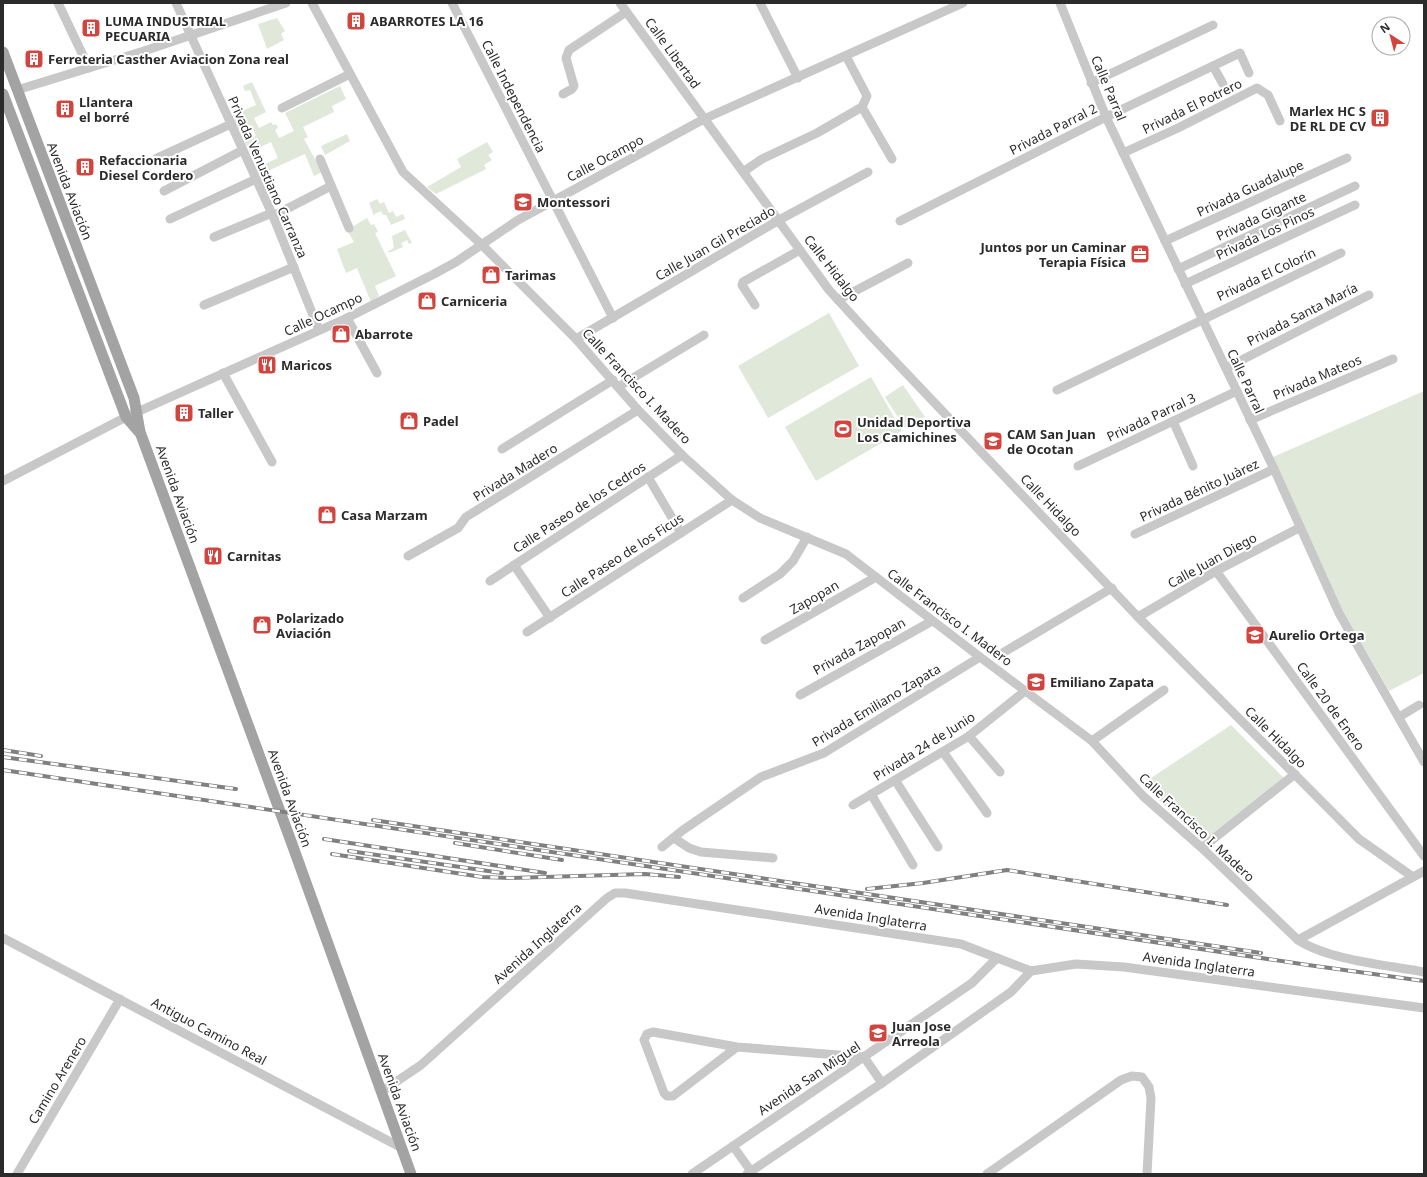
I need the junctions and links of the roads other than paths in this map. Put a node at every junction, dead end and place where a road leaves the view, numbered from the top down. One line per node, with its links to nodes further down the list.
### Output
1 (58, 3): 16 (street)
2 (176, 3): 12 (street, Privada Venustiano Carranza)
3 (286, 3): 12 (street)
4 (312, 3): 18 (street, Calle Francisco I. Madero)
5 (452, 3): 43 (street, Calle Independencia)
6 (620, 3): 10 (street, Calle Libertad)
7 (760, 3): 19 (street)
8 (963, 3): 14 (street, Calle Ocampo)
9 (1060, 3): 20 (street, Calle Parral)
10 (626, 12): 24 (street); 28 (street, Calle Libertad)
11 (1213, 25): 20 (street, Privada Parral 2)
12 (190, 35): 16 (street); 30 (street, Privada Venustiano Carranza)
13 (3, 52): 22 (main road, Avenida Aviación)
14 (846, 56): 19 (street, Calle Ocampo); 25 (street)
15 (1213, 66): 17 (street, Privada Parral 2); 21 (street); 27 (street, Privada Parral 2)
16 (89, 68): 22 (street)
17 (1249, 73)
18 (350, 74): 26 (street); 52 (street, Calle Francisco I. Madero)
19 (798, 78): 28 (street, Calle Ocampo)
20 (1092, 83): 27 (street, Calle Parral)
21 (1223, 84)
22 (17, 90): 77 (main road, Avenida Aviación)
23 (3, 94): 78 (main road, Avenida Aviación)
24 (563, 94)
25 (862, 107): 36 (street); 37 (street)
26 (282, 108)
27 (1106, 117): 32 (street, Calle Parral); 48 (street, Privada Parral 2)
28 (704, 119): 37 (street, Calle Hidalgo); 43 (street, Calle Ocampo)
29 (1280, 121): 32 (street, Privada El Potrero)
30 (231, 124): 31 (street, Privada Venustiano Carranza); 33 (street)
31 (243, 150): 39 (street, Privada Venustiano Carranza); 42 (street)
32 (1123, 154): 51 (street, Calle Parral)
33 (157, 158)
34 (1347, 158): 51 (street, Privada Guadalupe)
35 (320, 159): 40 (street)
36 (892, 159)
37 (743, 172): 47 (street, Calle Hidalgo)
38 (868, 172): 47 (street, Calle Juan Gil Preciado)
39 (256, 179): 45 (street, Privada Venustiano Carranza); 46 (street)
40 (331, 186): 45 (street); 49 (street)
41 (1355, 186): 57 (street, Privada Gigante)
42 (164, 191)
43 (553, 201): 52 (street, Calle Ocampo); 64 (street, Calle Independencia)
44 (1355, 205): 58 (street, Privada Los Pinos)
45 (272, 214): 50 (street); 56 (street, Privada Venustiano Carranza)
46 (170, 219)
47 (779, 220): 53 (street, Calle Hidalgo); 64 (street, Calle Juan Gil Preciado)
48 (900, 220)
49 (349, 228)
50 (214, 238)
51 (1165, 241): 57 (street, Calle Parral)
52 (481, 244): 63 (street, Calle Ocampo); 68 (street, Calle Francisco I. Madero)
53 (800, 250): 60 (street, Calle Hidalgo); 62 (street)
54 (1341, 253): 65 (street, Privada El Colorín)
55 (908, 263): 60 (street)
56 (294, 268): 61 (street); 66 (street, Privada Venustiano Carranza)
57 (1178, 269): 58 (street, Calle Parral)
58 (1186, 284): 65 (street, Calle Parral)
59 (1369, 295): 70 (street, Privada Santa María)
60 (838, 300): 100 (street, Calle Hidalgo)
61 (204, 305)
62 (755, 306)
63 (347, 318): 66 (street, Calle Ocampo); 72 (street)
64 (613, 318): 68 (street, Calle Juan Gil Preciado)
65 (1202, 318): 70 (street, Calle Parral); 74 (street, Privada El Colorín)
66 (320, 330): 71 (street, Calle Ocampo)
67 (704, 335): 73 (street)
68 (576, 339): 73 (street, Calle Francisco I. Madero)
69 (1393, 359): 79 (street, Privada Mateos)
70 (1226, 368): 75 (street, Calle Parral)
71 (223, 373): 77 (street, Calle Ocampo); 84 (street)
72 (377, 373)
73 (616, 384): 76 (street, Calle Francisco I. Madero); 82 (street)
74 (1057, 390)
75 (1237, 391): 79 (street, Calle Parral); 80 (street, Privada Parral 3)
76 (638, 410): 83 (street, Calle Francisco I. Madero); 95 (street, Privada Madero)
77 (137, 412): 78 (street, Calle Ocampo); 81 (main road, Avenida Aviación)
78 (126, 416): 81 (main road, Avenida Aviación); 89 (street, Calle Ocampo)
79 (1250, 420): 87 (street, Calle Parral)
80 (1173, 421): 85 (street, Privada Parral 3); 86 (street)
81 (140, 432): 143 (main road, Avenida Aviación)
82 (502, 449)
83 (682, 455): 88 (street, Calle Paseo de los Cedros); 90 (street, Calle Francisco I. Madero)
84 (272, 462)
85 (1078, 466)
86 (1193, 466)
87 (1274, 469): 91 (street, Calle Parral); 93 (street, Privada Bénito Juàrez)
88 (648, 477): 92 (street); 96 (street, Calle Paseo de los Cedros)
89 (3, 481)
90 (732, 500): 92 (street, Calle Paseo de los Ficus); 94 (street, Calle Francisco I. Madero)
91 (1299, 528): 97 (street, Calle Juan Diego); 113 (street, Calle Parral)
92 (680, 533): 103 (street, Calle Paseo de los Ficus)
93 (1135, 534)
94 (807, 538): 98 (street, Calle Francisco I. Madero); 101 (street)
95 (408, 556)
96 (514, 565): 99 (street, Calle Paseo de los Cedros); 103 (street)
97 (1216, 571): 102 (street, Calle Juan Diego); 128 (street, Calle 20 de Enero)
98 (876, 577): 104 (street, Calle Francisco I. Madero); 106 (street, Zapopan)
99 (490, 581)
100 (1112, 588): 102 (street, Calle Hidalgo); 107 (street)
101 (743, 598)
102 (1138, 617): 119 (street, Calle Hidalgo)
103 (550, 618): 105 (street, Calle Paseo de los Ficus)
104 (932, 621): 108 (street, Calle Francisco I. Madero); 111 (street, Privada Zapopan)
105 (527, 632)
106 (766, 640)
107 (999, 655)
108 (980, 657): 110 (street, Calle Francisco I. Madero); 124 (street, Privada Emiliano Zapata)
109 (1164, 690): 115 (street)
110 (1025, 691): 114 (street, Privada 24 de Junio); 115 (street, Calle Francisco I. Madero)
111 (800, 695)
112 (1420, 705): 113 (street)
113 (1399, 717): 117 (street, Calle Parral)
114 (969, 736): 116 (street, Privada 24 de Junio); 118 (street)
115 (1092, 740): 127 (street, Calle Francisco I. Madero)
116 (943, 752): 120 (street, Privada 24 de Junio); 123 (street)
117 (1424, 762)
118 (1000, 772)
119 (1295, 774): 127 (street); 132 (street, Calle Hidalgo)
120 (895, 780): 121 (street, Privada 24 de Junio); 126 (street)
121 (871, 794): 122 (street, Privada 24 de Junio); 130 (street)
122 (853, 805)
123 (987, 813)
124 (674, 838): 125 (street, Privada Emiliano Zapata); 129 (street)
125 (662, 847)
126 (938, 847)
127 (1202, 848): 134 (street, Calle Francisco I. Madero)
128 (1424, 856)
129 (773, 858)
130 (913, 865)
131 (1424, 870): 132 (street)
132 (1413, 877): 134 (street)
133 (3, 938): 138 (street, Antiguo Camino Real)
134 (1298, 940): 137 (street, Calle Francisco I. Madero)
135 (997, 958): 136 (street, Avenida Inglaterra); 141 (street, Avenida San Miguel); 143 (street, Avenida Inglaterra)
136 (1031, 971): 139 (street, Avenida Inglaterra); 142 (street)
137 (1424, 972)
138 (120, 999): 145 (street, Antiguo Camino Real); 147 (street, Camino Arenero)
139 (1424, 1008)
140 (738, 1047): 140 (street); 141 (street)
141 (864, 1057): 142 (street); 144 (street, Avenida San Miguel)
142 (882, 1083): 146 (street)
143 (381, 1092): 145 (main road, Avenida Aviación)
144 (733, 1146): 146 (street); 149 (street, Avenida San Miguel)
145 (402, 1148): 148 (main road, Avenida Aviación)
146 (750, 1173)
147 (17, 1174)
148 (411, 1174)
149 (692, 1174)
150 (987, 1174): 151 (street)
151 (1147, 1174)

